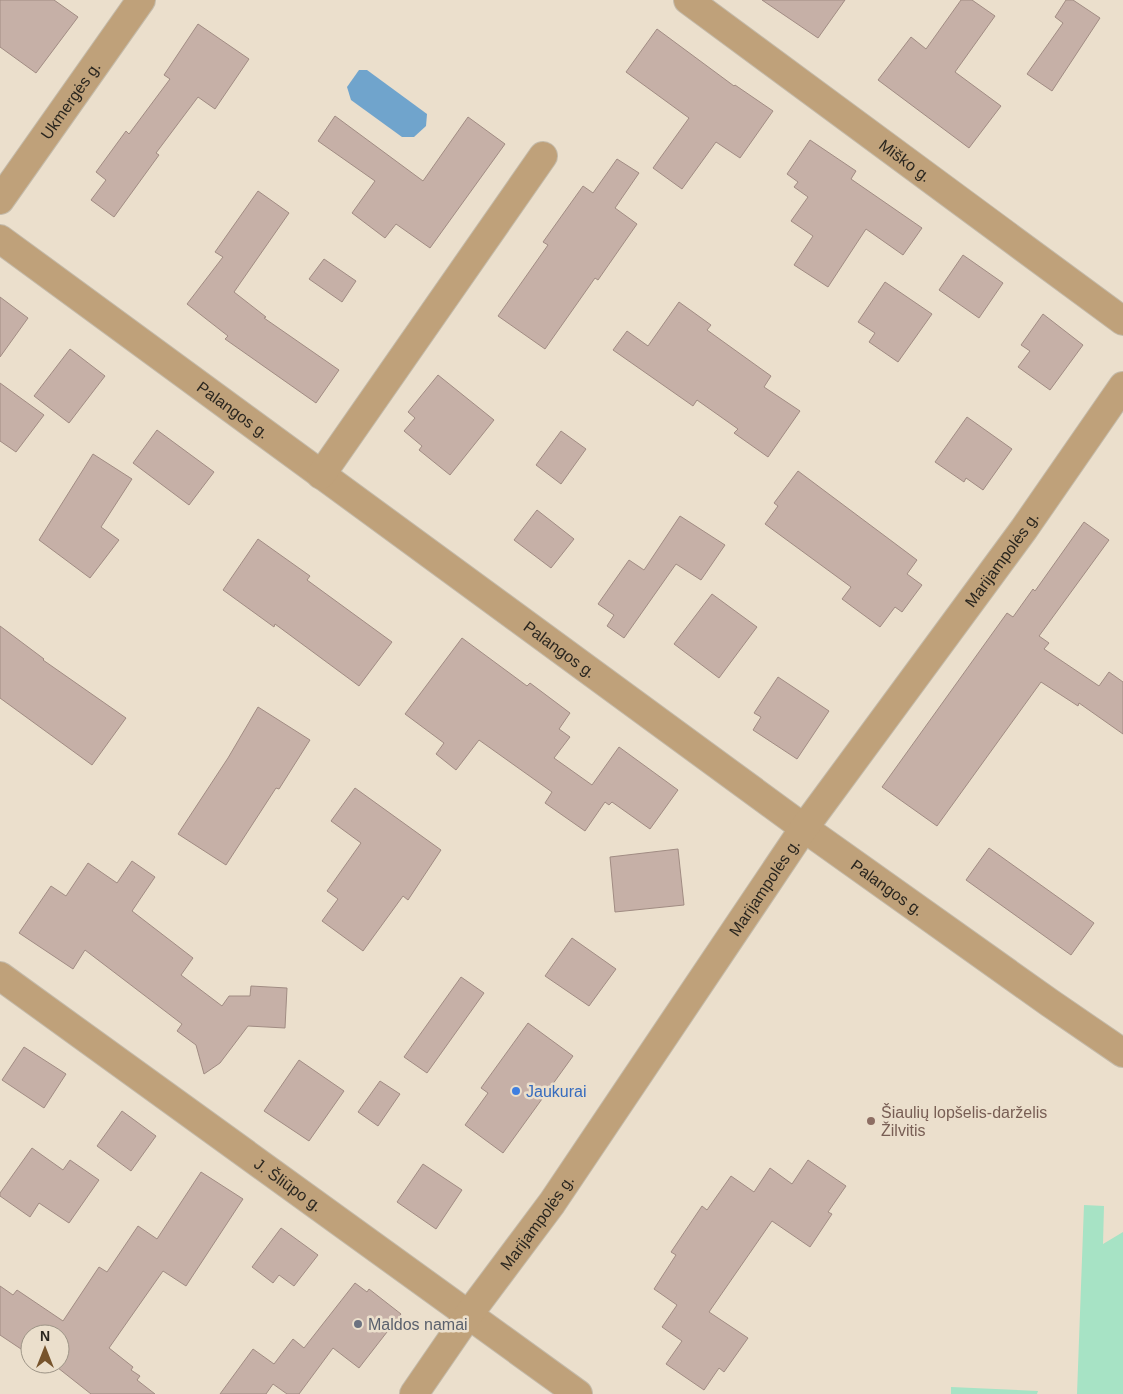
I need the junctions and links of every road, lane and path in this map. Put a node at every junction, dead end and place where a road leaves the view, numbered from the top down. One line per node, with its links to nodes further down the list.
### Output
1 (141, 0): 4 (street, Ukmergės g.)
2 (688, 0): 6 (street, Miško g.)
3 (542, 156): 8 (street)
4 (0, 200)
5 (0, 239): 8 (street, Palangos g.)
6 (1123, 321)
7 (1123, 386): 9 (street, Marijampolės g.)
8 (321, 475): 9 (street, Palangos g.)
9 (804, 828): 11 (street, Palangos g.); 12 (street, Marijampolės g.)
10 (0, 976): 12 (street, J. Šliūpo g.)
11 (1123, 1053)
12 (468, 1314): 13 (street, Marijampolės g.); 14 (street, J. Šliūpo g.)
13 (414, 1394)
14 (578, 1394)

